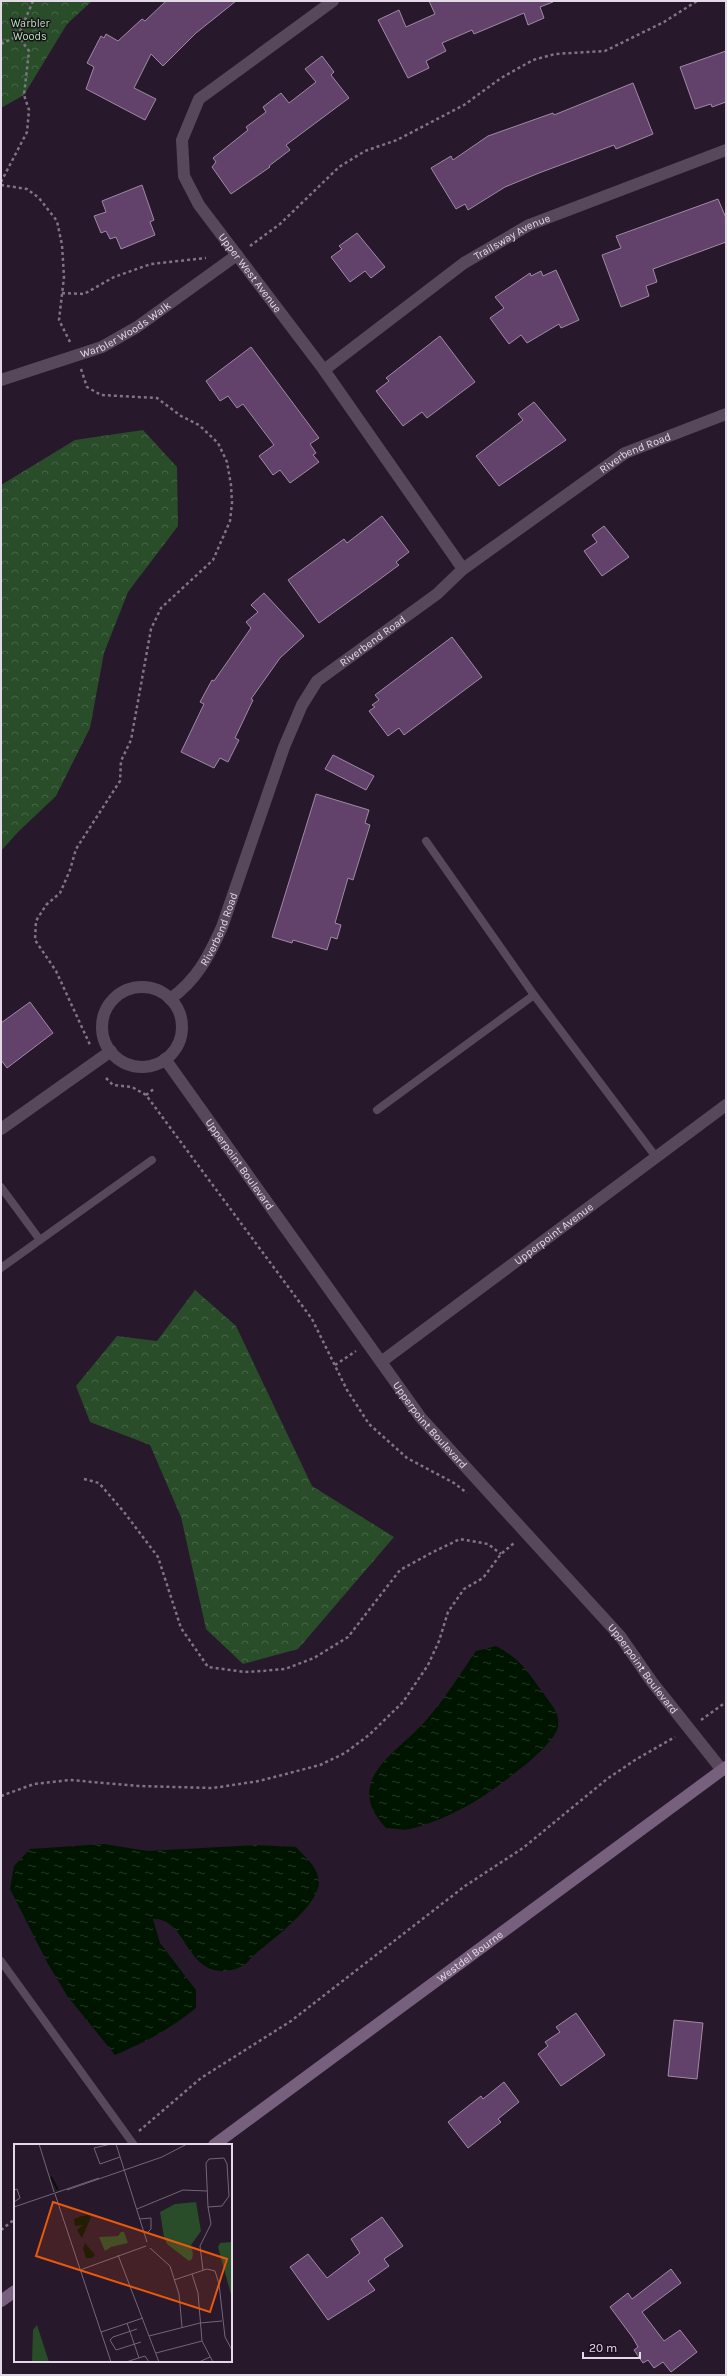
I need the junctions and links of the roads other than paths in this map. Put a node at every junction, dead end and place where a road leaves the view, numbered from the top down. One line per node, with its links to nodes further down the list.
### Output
1 (333, 1): 3 (street, Upper West Avenue)
2 (726, 150): 4 (street, Trailsway Avenue)
3 (237, 255): 4 (street, Upper West Avenue); 5 (street, Warbler Woods Walk)
4 (324, 370): 7 (street, Upper West Avenue)
5 (1, 380)
6 (726, 414): 7 (street, Riverbend Road)
7 (463, 569): 10 (street, Riverbend Road)
8 (426, 841): 9 (lane)
9 (534, 995): 14 (lane); 16 (lane)
10 (170, 999): 11 (street); 12 (street)
11 (111, 1051): 12 (street); 15 (street)
12 (165, 1059): 21 (street, Upperpoint Boulevard)
13 (726, 1104): 16 (street, Upperpoint Avenue)
14 (377, 1110)
15 (1, 1129)
16 (656, 1157): 21 (street, Upperpoint Avenue)
17 (152, 1160): 19 (lane)
18 (1, 1187): 19 (lane)
19 (40, 1240): 20 (lane)
20 (1, 1268)
21 (381, 1362): 22 (street, Upperpoint Boulevard)
22 (724, 1768): 25 (main road, Westdel Bourne)
23 (1, 1962): 24 (lane)
24 (132, 2142)
25 (215, 2144)
26 (14, 2292): 27 (main road)
27 (1, 2301)

